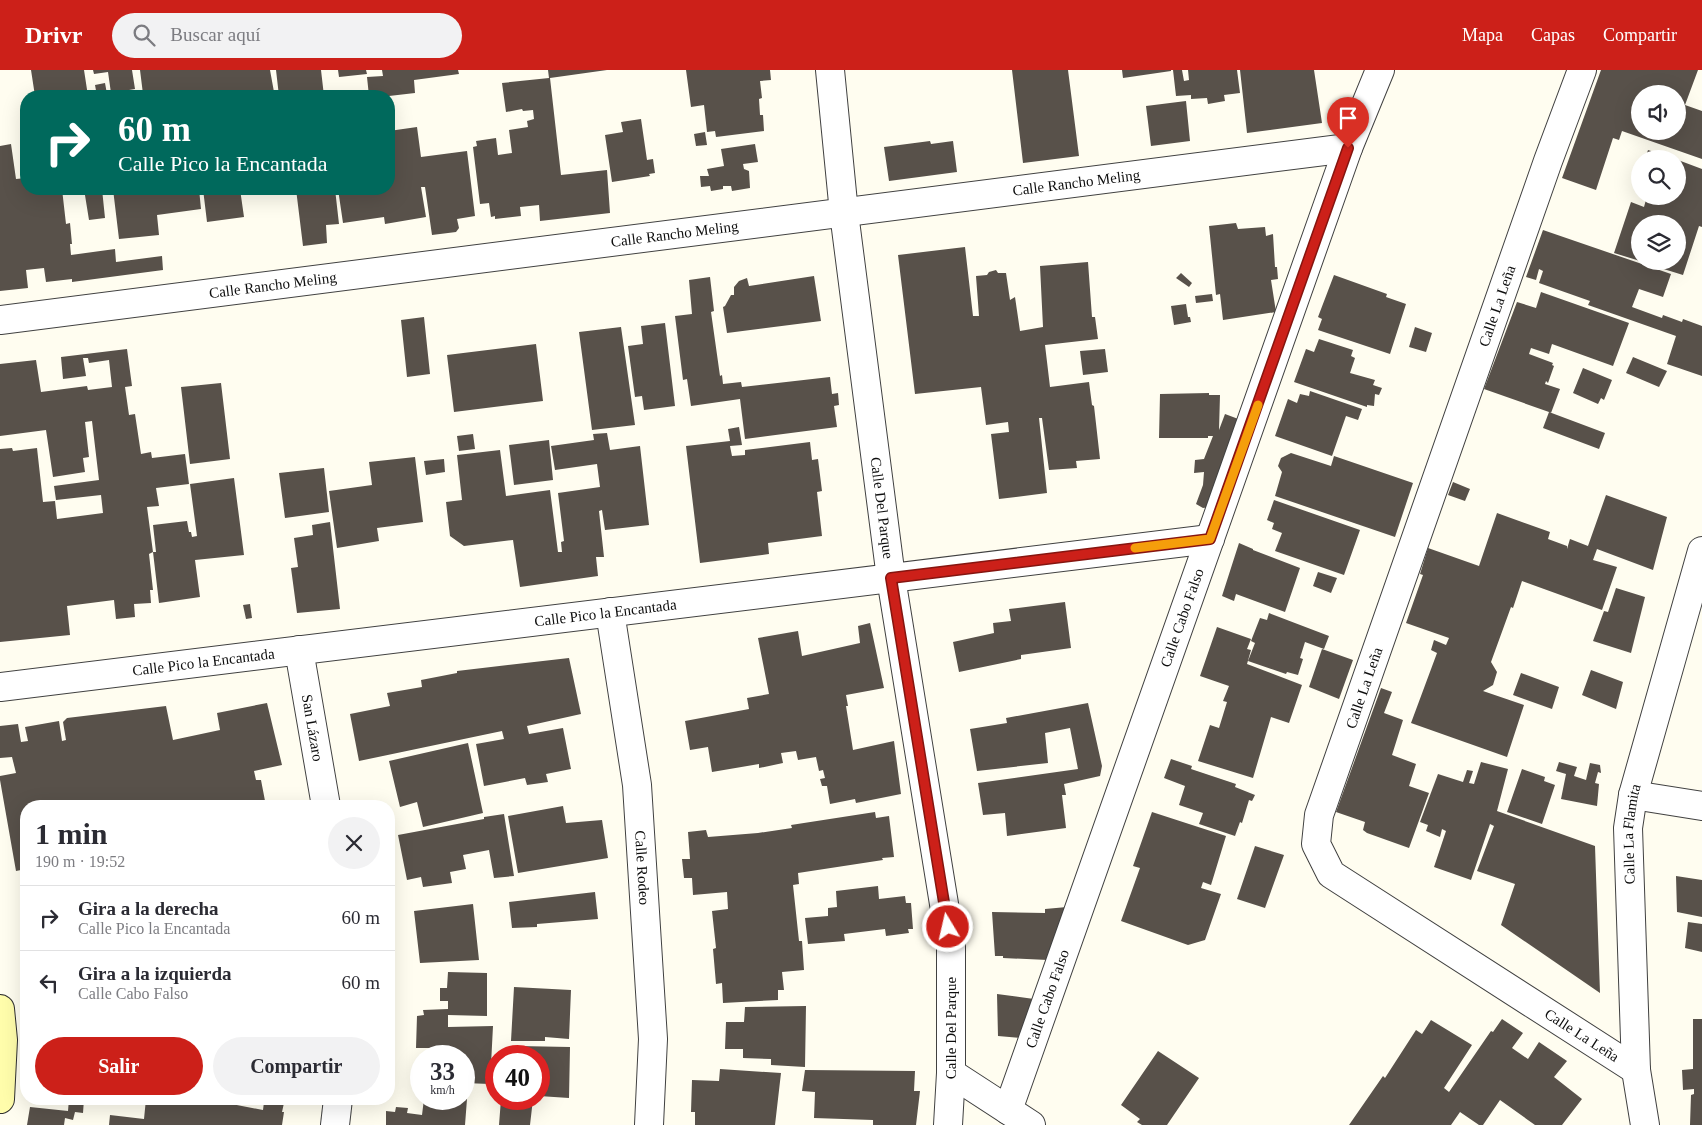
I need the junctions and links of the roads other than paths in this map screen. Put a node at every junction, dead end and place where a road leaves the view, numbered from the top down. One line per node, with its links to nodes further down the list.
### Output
1 (830, 70): 5 (street, Calle Del Parque)
2 (1380, 70): 4 (street, Calle Cabo Falso)
3 (1582, 70): 17 (street, Calle La Leña)
4 (1348, 148): 5 (street, Calle Rancho Meling); 7 (street, Calle Cabo Falso)
5 (844, 213): 6 (street, Calle Rancho Meling); 9 (street, Calle Del Parque)
6 (0, 320)
7 (1210, 539): 9 (street, Calle Pico la Encantada); 21 (street, Calle Cabo Falso)
8 (1702, 551): 13 (street, Calle La Flamita)
9 (891, 578): 10 (street, Calle Pico la Encantada); 18 (street, Calle Del Parque)
10 (610, 612): 11 (street, Calle Pico la Encantada); 23 (street, Calle Rodeo)
11 (299, 650): 12 (street, Calle Pico la Encantada); 14 (street, San Lázaro)
12 (0, 686)
13 (1633, 795): 15 (street); 17 (street, Calle La Flamita)
14 (325, 800)
15 (1702, 806)
16 (0, 1009): 19 (main road)
17 (1636, 1070): 26 (street, Calle La Flamita)
18 (951, 1073): 21 (street); 24 (street, Calle Del Parque)
19 (0, 1099)
20 (337, 1105): 22 (street)
21 (1008, 1110): 25 (street)
22 (335, 1125)
23 (648, 1125)
24 (948, 1125)
25 (1031, 1125)
26 (1645, 1125)

